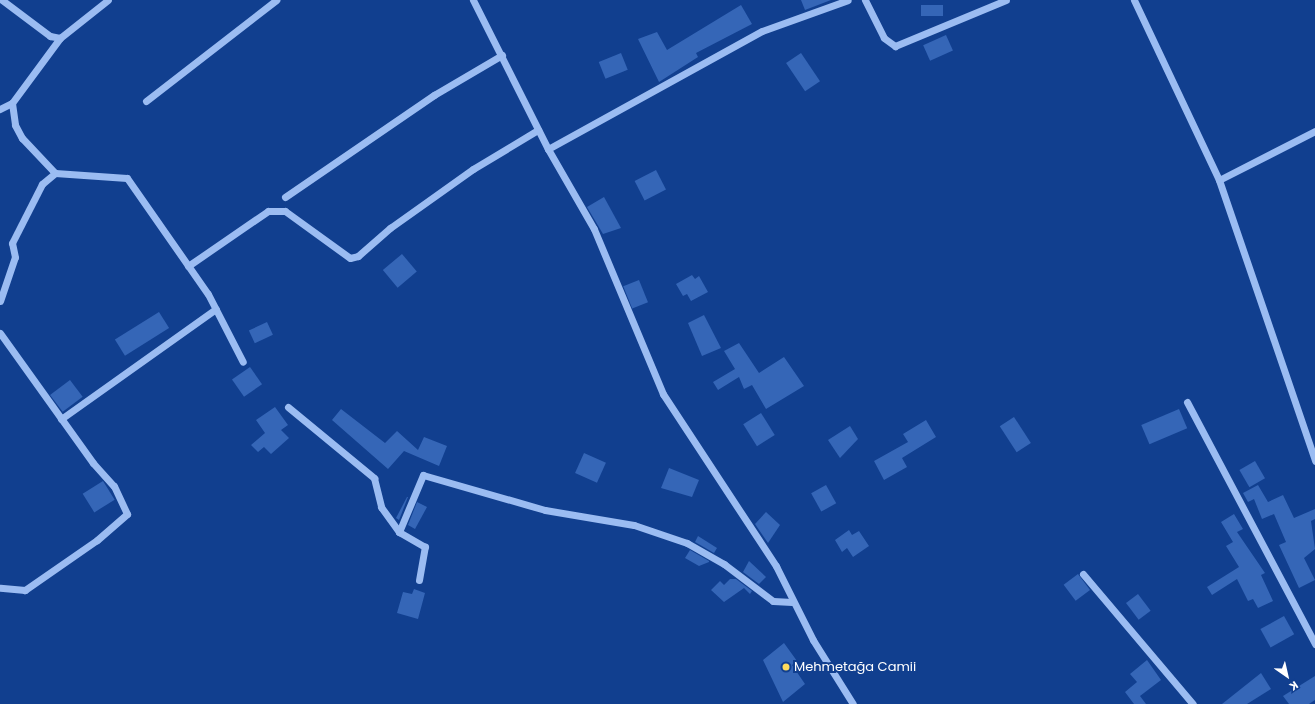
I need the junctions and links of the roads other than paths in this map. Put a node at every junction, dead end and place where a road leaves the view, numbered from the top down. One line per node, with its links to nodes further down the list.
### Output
1 (2, 0): 9 (street)
2 (108, 0): 9 (street)
3 (276, 0): 11 (street)
4 (474, 0): 10 (street)
5 (848, 0): 16 (street)
6 (865, 0): 7 (street)
7 (1006, 0)
8 (1134, 0): 18 (street)
9 (60, 38): 12 (street)
10 (502, 55): 14 (street); 19 (street)
11 (146, 101)
12 (12, 103): 13 (street); 17 (street)
13 (0, 109)
14 (538, 130): 16 (street); 20 (street)
15 (1315, 131): 18 (street)
16 (548, 149): 33 (street)
17 (55, 173): 20 (street); 21 (street)
18 (1219, 180): 28 (street)
19 (285, 197)
20 (188, 266): 22 (street)
21 (0, 301)
22 (216, 310): 24 (street); 27 (street)
23 (0, 333): 27 (street)
24 (243, 362)
25 (1187, 402): 34 (street)
26 (288, 407): 29 (street)
27 (61, 419): 32 (street)
28 (1315, 461)
29 (399, 532): 31 (street); 33 (street)
30 (1083, 574): 36 (street)
31 (419, 580)
32 (0, 588)
33 (792, 602): 35 (street)
34 (1315, 644)
35 (853, 704)
36 (1193, 704)

